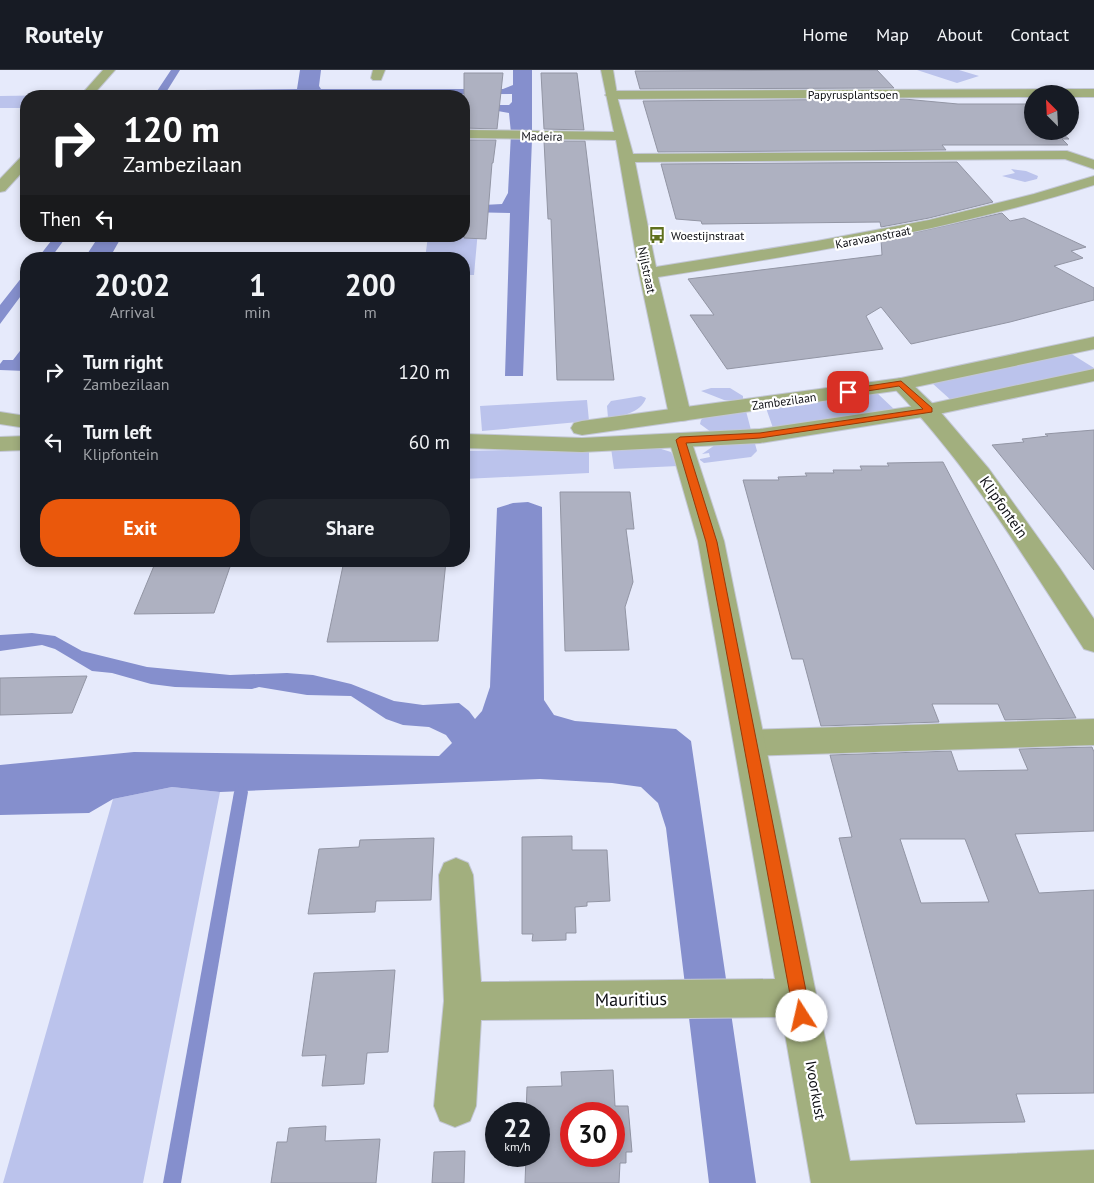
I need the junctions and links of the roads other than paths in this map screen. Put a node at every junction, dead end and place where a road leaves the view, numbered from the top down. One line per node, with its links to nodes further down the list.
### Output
1 (108, 70): 3 (street)
2 (607, 70): 5 (street, Nijlstraat)
3 (91, 90)
4 (1094, 93): 5 (street, Papyrusplantsoen)
5 (611, 95): 7 (street, Nijlstraat)
6 (470, 134): 7 (street, Madeira)
7 (621, 136): 8 (street, Nijlstraat)
8 (627, 158): 11 (street); 15 (street, Nijlstraat)
9 (20, 160): 10 (street)
10 (8, 161)
11 (1094, 165)
12 (20, 166): 14 (street)
13 (1094, 180): 15 (street, Karavaanstraat)
14 (0, 188)
15 (648, 273): 20 (street, Nijlstraat)
16 (1092, 345): 18 (street, Zambezilaan)
17 (1094, 375): 19 (street, Zambezilaan)
18 (901, 384): 19 (street, Klipfontein); 20 (street, Zambezilaan)
19 (929, 410): 23 (street, Zambezilaan); 28 (street, Klipfontein)
20 (680, 415): 23 (street, Nijlstraat); 24 (street, Zambezilaan)
21 (0, 418): 22 (street)
22 (20, 421)
23 (680, 440): 25 (street, Zambezilaan); 30 (street, Ivoorkust)
24 (470, 441)
25 (470, 441)
26 (20, 443): 27 (street)
27 (0, 444)
28 (1094, 641)
29 (1094, 732): 30 (street)
30 (750, 743): 32 (street, Ivoorkust)
31 (456, 875): 33 (street)
32 (799, 998): 33 (street, Mauritius); 36 (street, Ivoorkust)
33 (463, 1001): 34 (street)
34 (454, 1106)
35 (1094, 1172): 37 (street)
36 (833, 1183)
37 (851, 1183)

